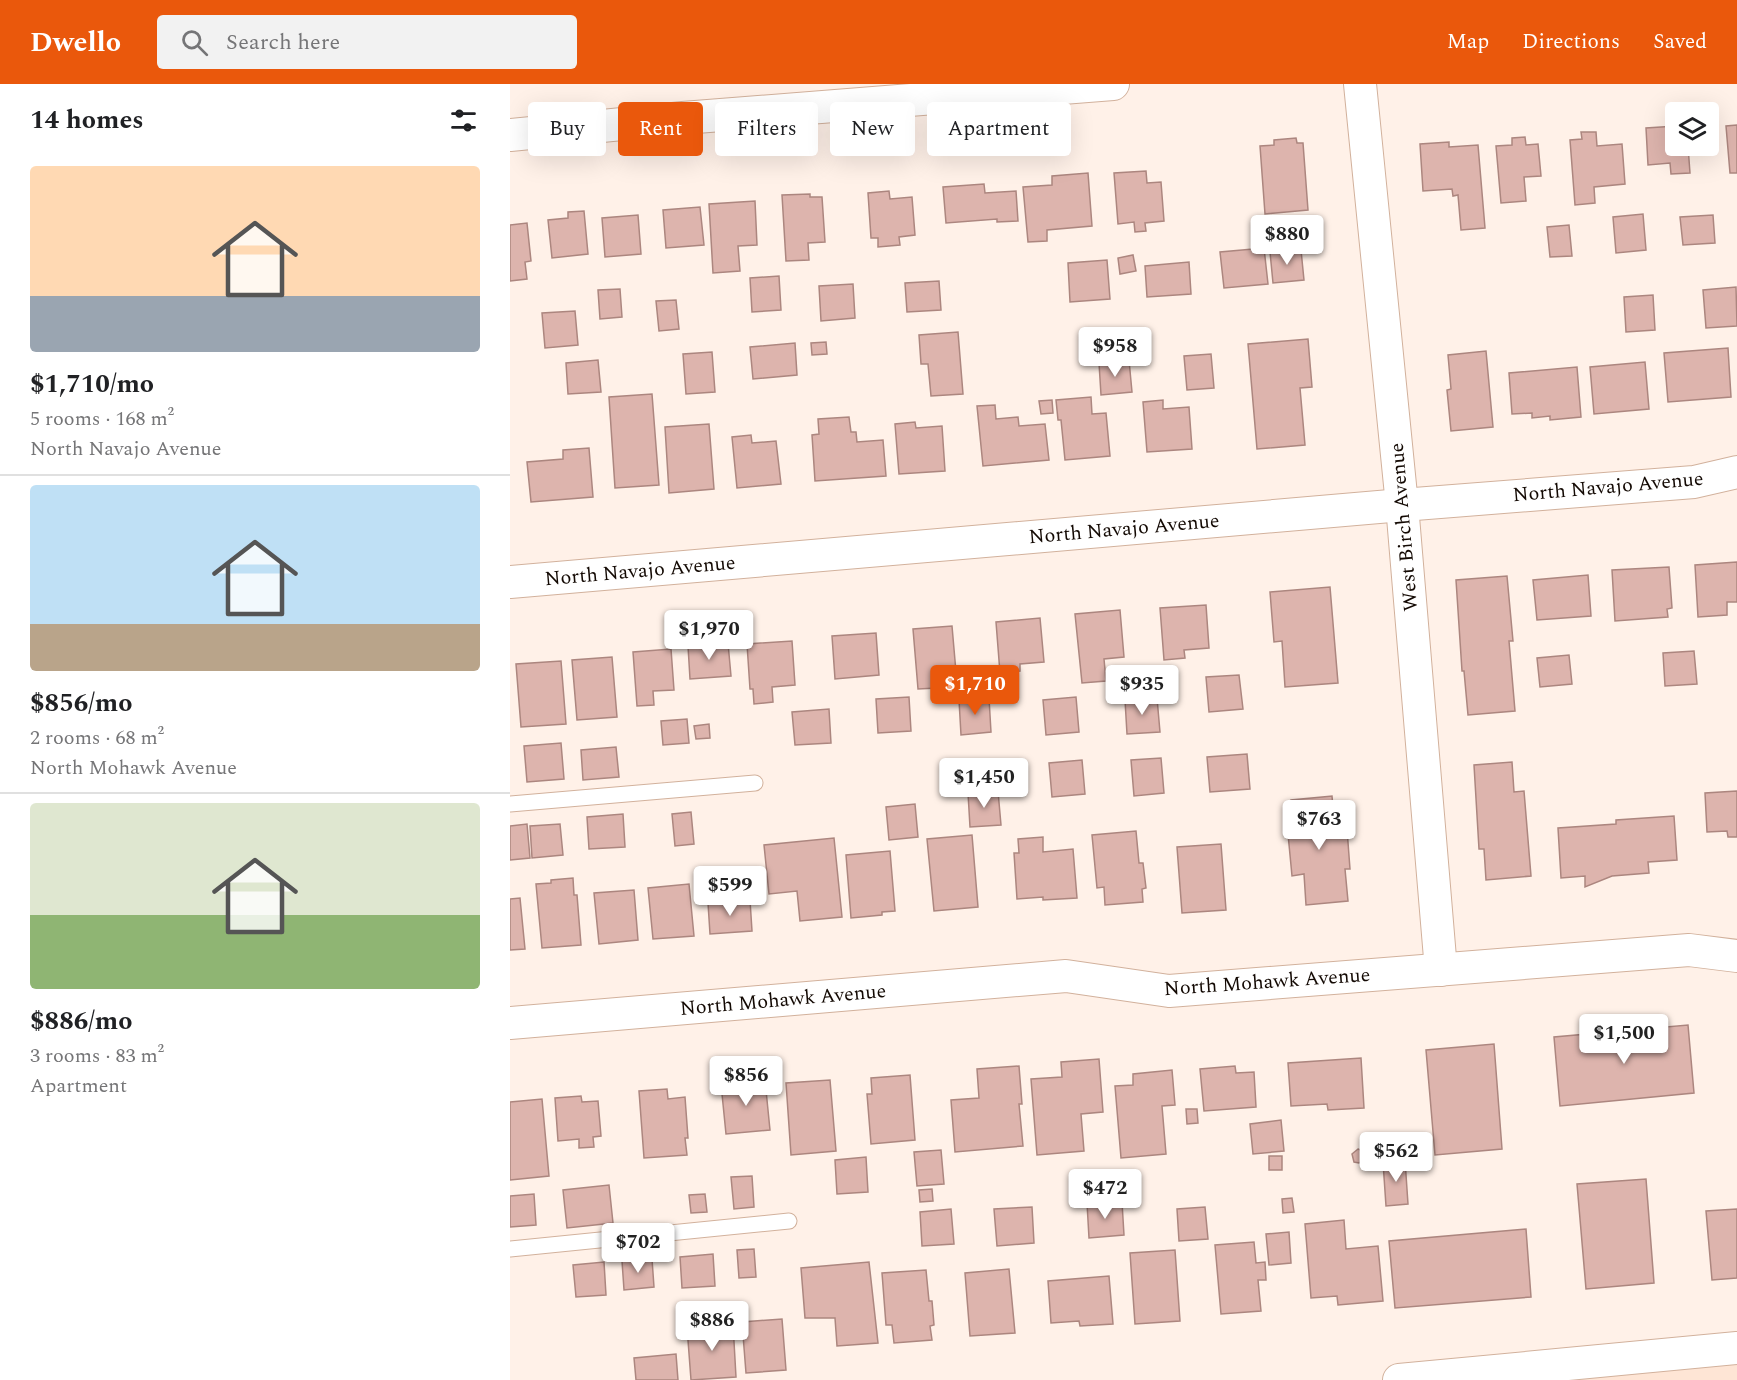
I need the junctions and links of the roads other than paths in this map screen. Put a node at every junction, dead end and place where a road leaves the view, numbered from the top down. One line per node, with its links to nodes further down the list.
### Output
1 (1113, 84): 3 (street)
2 (1360, 84): 5 (street, West Birch Avenue)
3 (510, 135)
4 (1737, 472): 5 (street, North Navajo Avenue)
5 (1402, 505): 6 (street, North Navajo Avenue); 10 (street, West Birch Avenue)
6 (510, 582)
7 (756, 783): 8 (lane)
8 (510, 804)
9 (1737, 956): 10 (street, North Mohawk Avenue)
10 (1441, 970): 11 (street, North Mohawk Avenue)
11 (510, 1023)
12 (789, 1221): 13 (lane)
13 (510, 1249)
14 (1737, 1348): 15 (street)
15 (1398, 1380)

